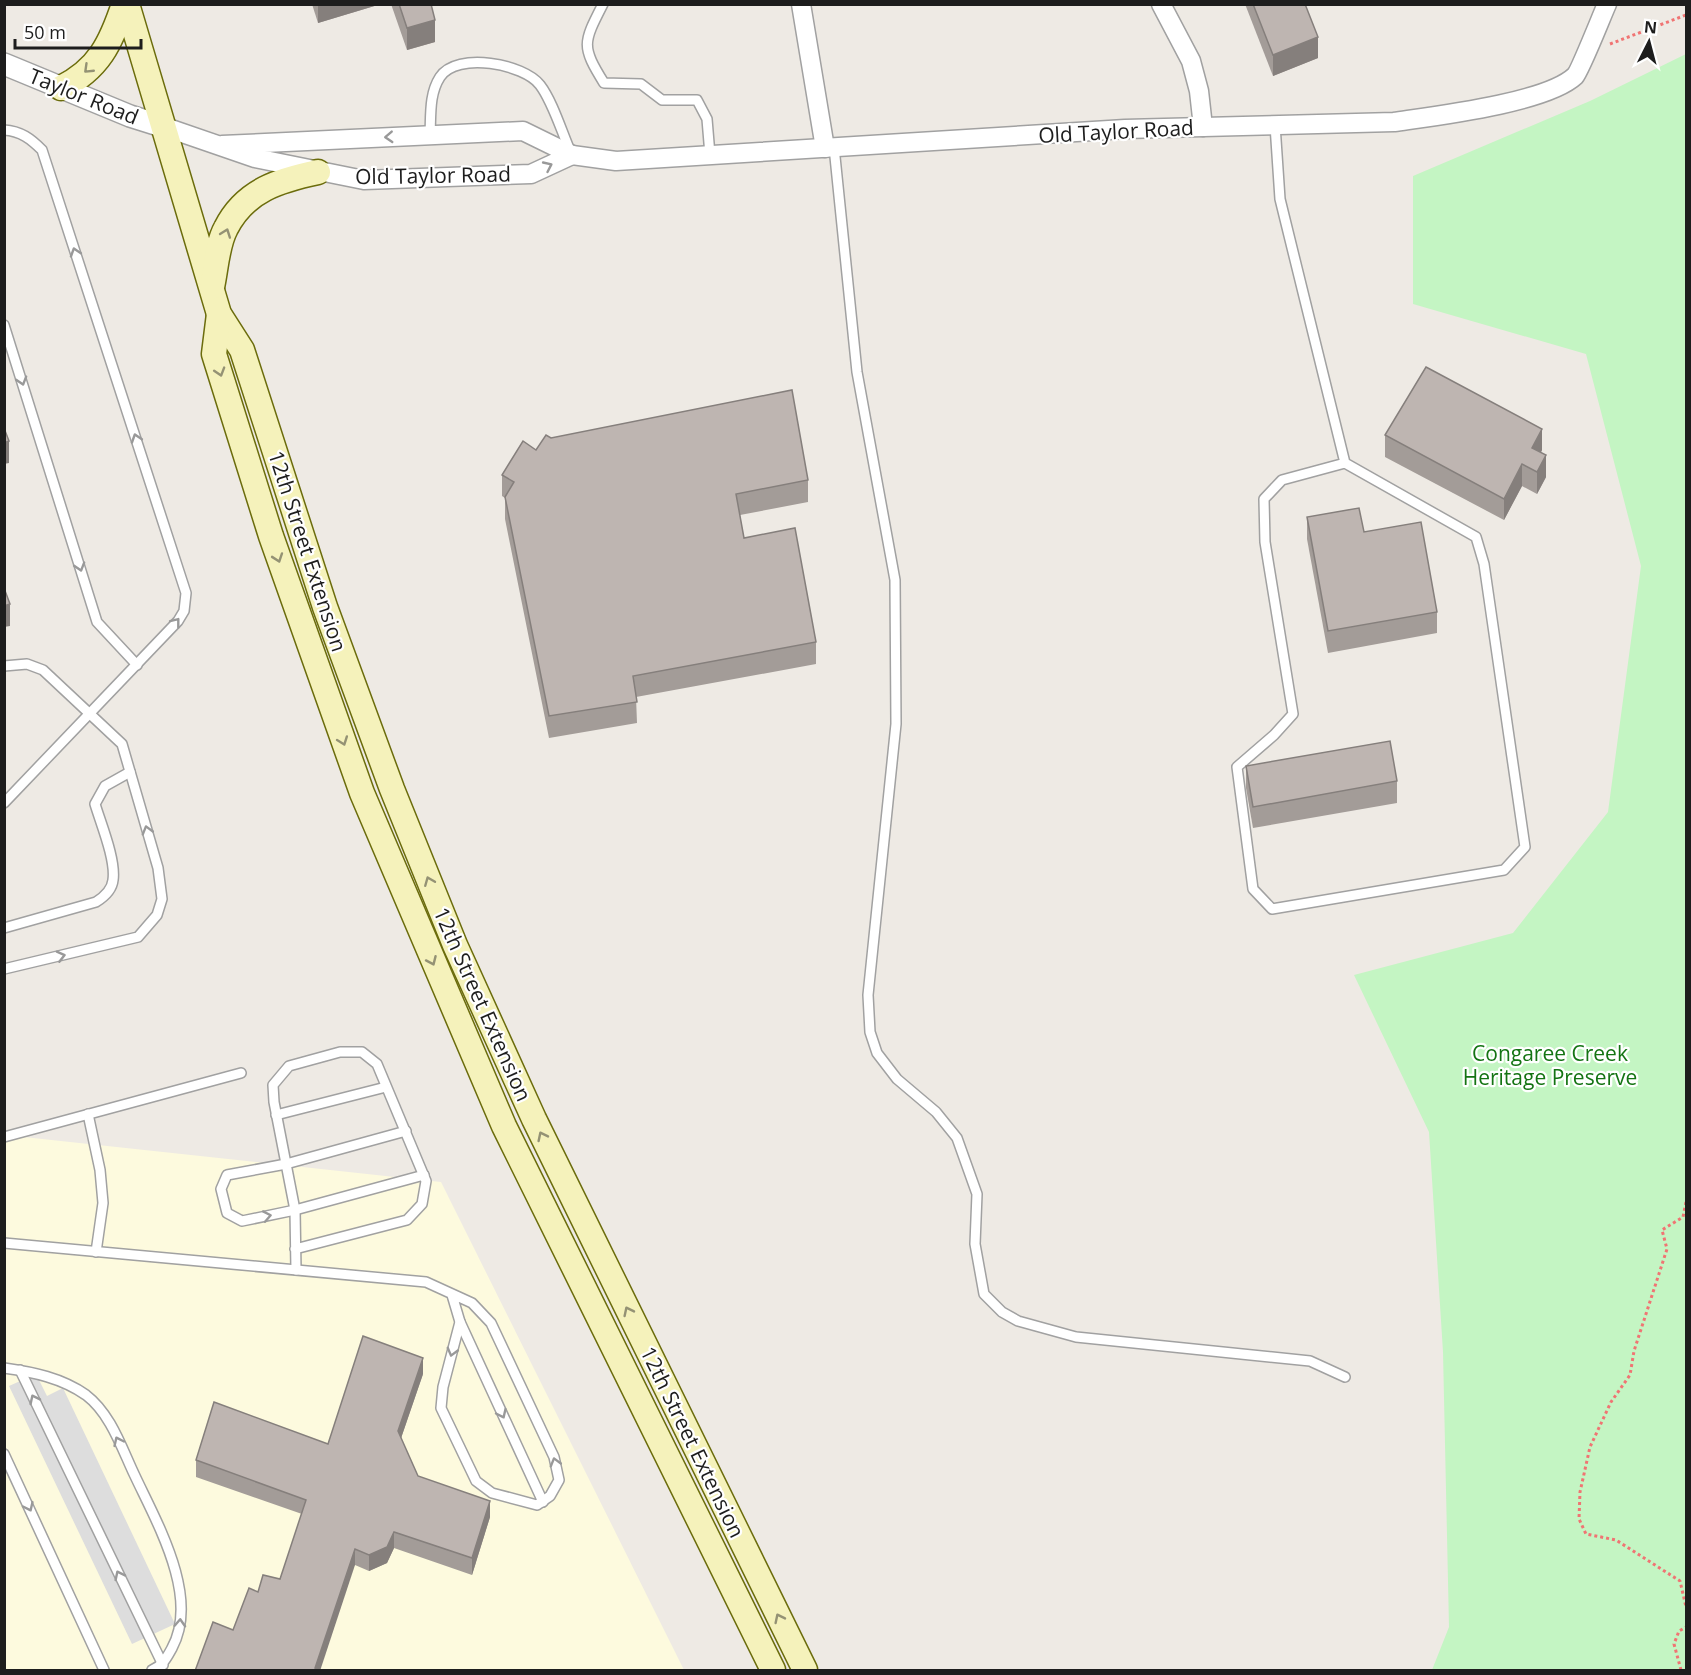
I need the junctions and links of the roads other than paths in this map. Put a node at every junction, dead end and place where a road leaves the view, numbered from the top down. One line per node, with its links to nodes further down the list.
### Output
1 (125, 4): 7 (main road, one-way to 7); 9 (main road, 12th Street Extension)
2 (603, 4): 16 (lane)
3 (801, 4): 14 (street)
4 (1161, 4): 10 (street)
5 (1607, 4): 8 (street, Old Taylor Road)
6 (4, 64): 7 (street, Taylor Road)
7 (61, 88): 9 (street, Taylor Road)
8 (1275, 125): 10 (street, Old Taylor Road); 21 (lane)
9 (165, 127): 13 (street, Old Taylor Road); 18 (main road, 12th Street Extension)
10 (1203, 127): 14 (street, Old Taylor Road)
11 (4, 130): 22 (lane, one-way to 11)
12 (430, 135): 13 (street, Old Taylor Road, one-way to 13); 15 (street, Old Taylor Road); 15 (lane)
13 (222, 145): 17 (street, Old Taylor Road)
14 (830, 148): 16 (street, Old Taylor Road); 46 (lane)
15 (572, 155): 16 (street, Old Taylor Road); 17 (street, Old Taylor Road, one-way to 15)
16 (710, 155)
17 (318, 172): 18 (main road, one-way to 17)
18 (212, 290): 19 (main road, 12th Street Extension)
19 (219, 314): 51 (main road, 12th Street Extension, one-way to 51); 52 (main road, 12th Street Extension, one-way to 19)
20 (4, 325): 22 (lane, one-way to 22)
21 (1345, 463): 21 (lane)
22 (136, 665): 24 (lane)
23 (4, 666): 24 (lane)
24 (91, 712): 25 (lane); 26 (lane)
25 (130, 772): 27 (lane); 28 (lane, one-way to 25)
26 (4, 802)
27 (4, 928)
28 (4, 969)
29 (241, 1073): 31 (lane)
30 (386, 1088): 32 (lane); 32 (lane); 33 (lane)
31 (88, 1114): 34 (lane); 40 (lane)
32 (276, 1115): 35 (lane)
33 (405, 1131): 35 (lane); 36 (lane)
34 (4, 1137)
35 (286, 1164): 37 (lane); 37 (lane, one-way to 37)
36 (423, 1175): 37 (lane); 39 (lane)
37 (295, 1210): 39 (lane)
38 (4, 1243): 40 (lane)
39 (295, 1249): 41 (lane)
40 (96, 1252): 41 (lane)
41 (296, 1270): 42 (lane)
42 (452, 1295): 43 (lane); 48 (lane, one-way to 42)
43 (460, 1322): 48 (lane, one-way to 48); 48 (lane, one-way to 48)
44 (4, 1368): 45 (lane)
45 (20, 1370): 49 (lane, one-way to 45); 49 (lane, one-way to 45)
46 (1345, 1377)
47 (4, 1454): 50 (lane, one-way to 50)
48 (543, 1502)
49 (156, 1669)
50 (104, 1671)
51 (773, 1671)
52 (805, 1671)

